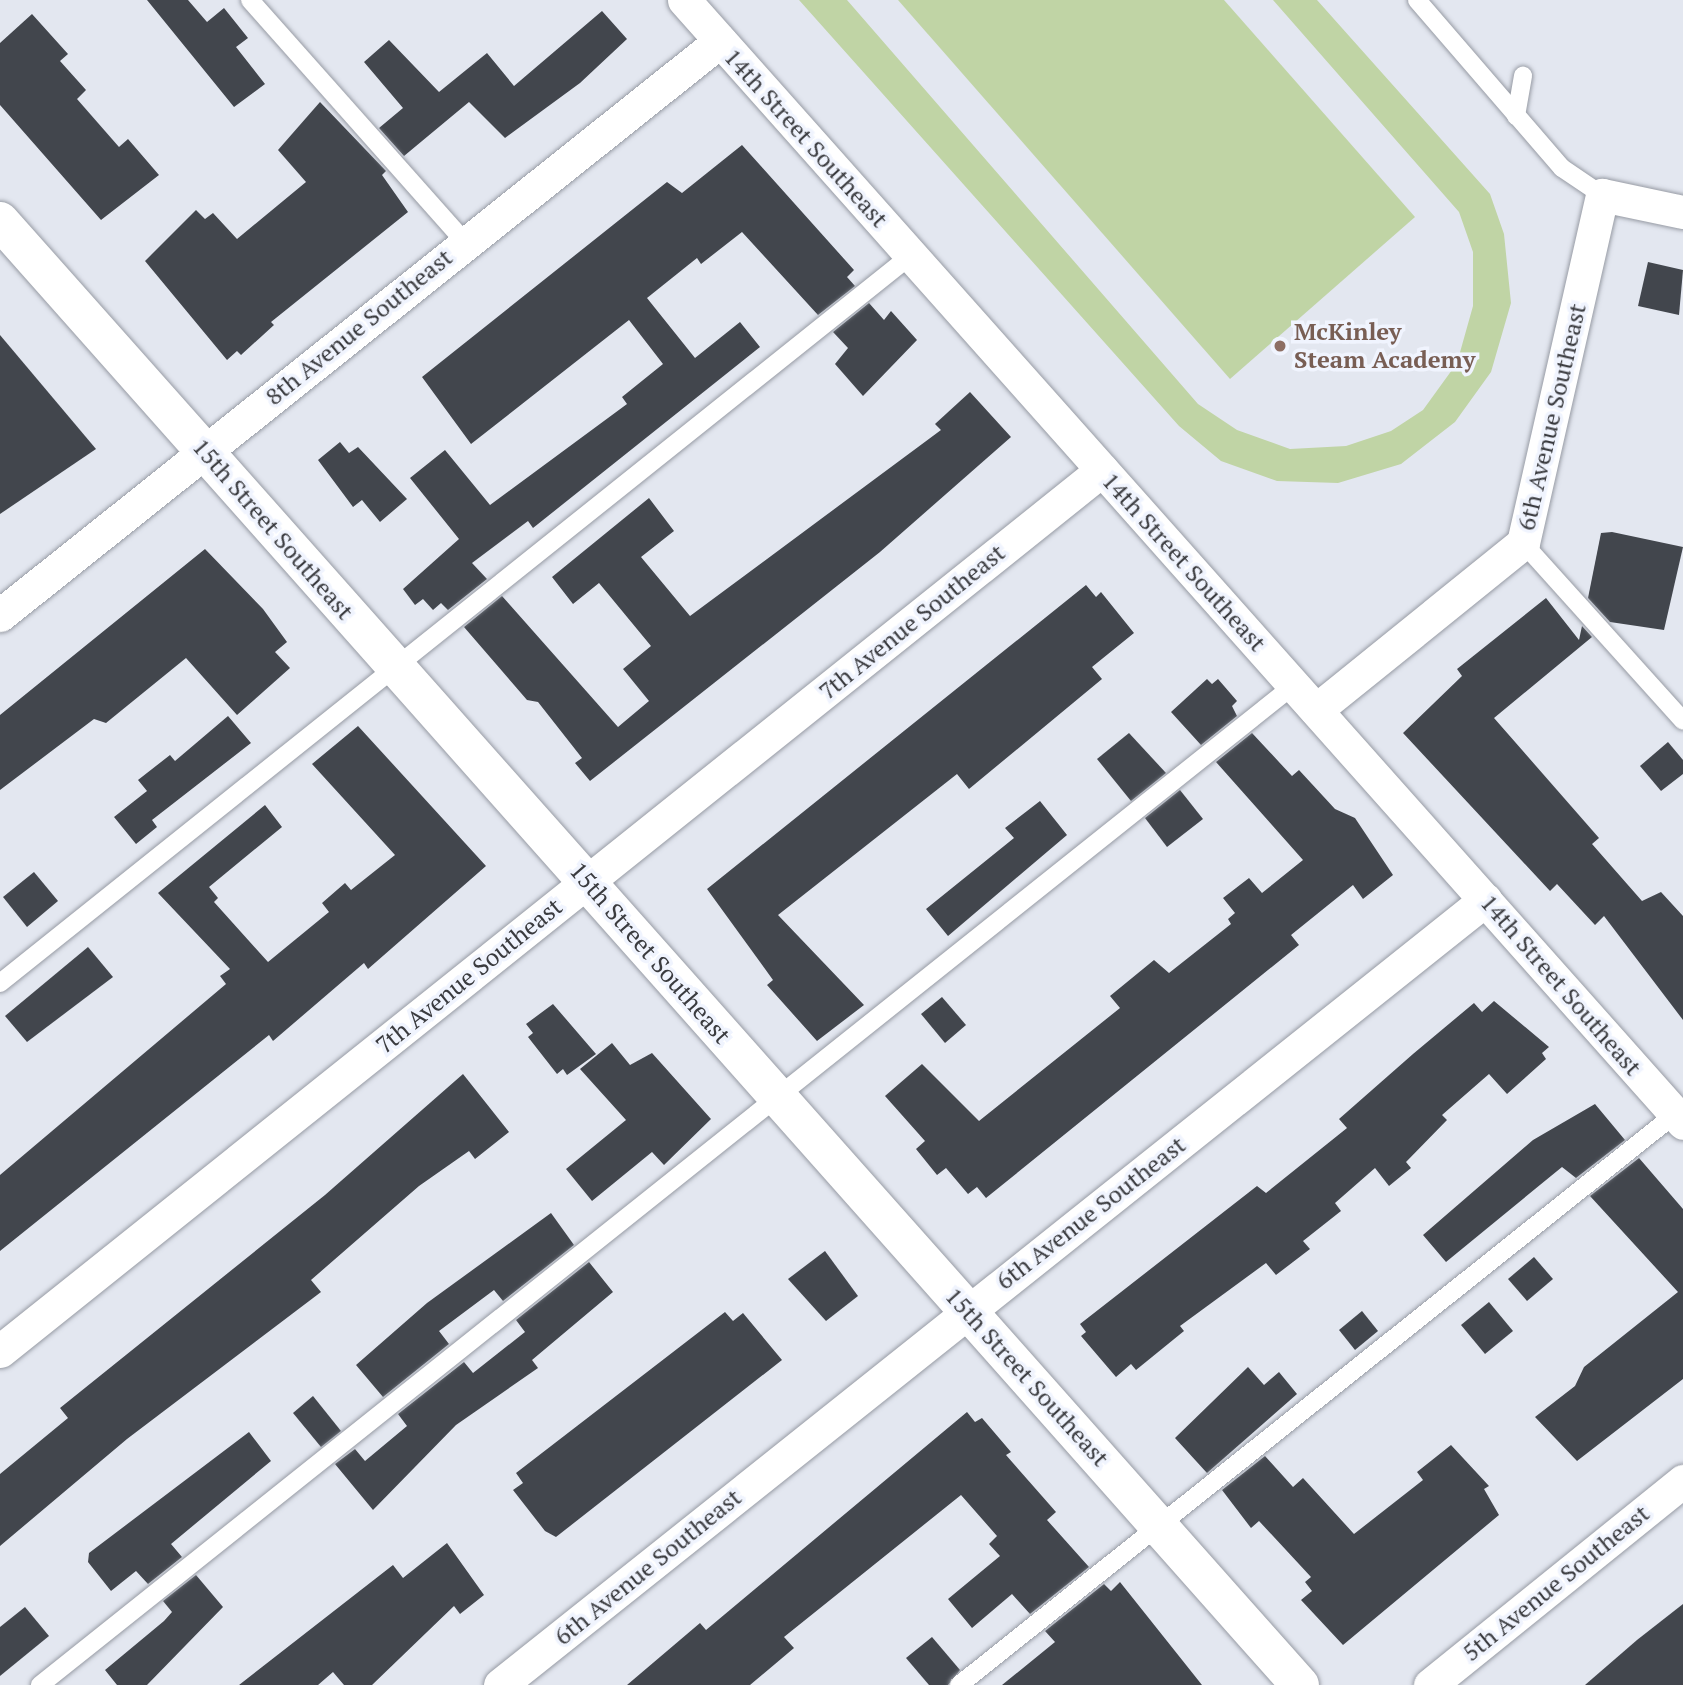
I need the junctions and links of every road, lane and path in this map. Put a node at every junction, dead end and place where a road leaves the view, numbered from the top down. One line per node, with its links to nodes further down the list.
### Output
1 (250, 0): 10 (lane)
2 (684, 0): 4 (street, 14th Street Southeast)
3 (1417, 0): 6 (lane)
4 (720, 41): 10 (street, 8th Avenue Southeast); 11 (street, 14th Street Southeast)
5 (1523, 76): 6 (lane)
6 (1516, 116): 7 (lane)
7 (1602, 195): 8 (street); 14 (street, 6th Avenue Southeast)
8 (1683, 212)
9 (0, 221): 12 (street, 15th Street Southeast)
10 (466, 243): 12 (street, 8th Avenue Southeast)
11 (910, 256): 13 (street, 14th Street Southeast); 16 (lane)
12 (204, 451): 15 (street, 8th Avenue Southeast); 16 (street, 15th Street Southeast)
13 (1102, 470): 17 (street, 14th Street Southeast); 20 (street, 7th Avenue Southeast)
14 (1523, 543): 18 (street, 6th Avenue Southeast); 19 (lane)
15 (0, 615)
16 (395, 668): 20 (street, 15th Street Southeast); 22 (lane)
17 (1294, 685): 18 (street, 14th Street Southeast); 23 (lane)
18 (1315, 710): 21 (street, 14th Street Southeast)
19 (1683, 721)
20 (587, 881): 23 (street, 15th Street Southeast); 26 (street, 7th Avenue Southeast)
21 (1485, 900): 24 (street, 14th Street Southeast); 25 (street, 6th Avenue Southeast)
22 (0, 984)
23 (777, 1097): 25 (street, 15th Street Southeast); 29 (lane)
24 (1680, 1115): 28 (lane)
25 (968, 1311): 28 (street, 15th Street Southeast); 30 (street, 6th Avenue Southeast)
26 (0, 1351)
27 (1683, 1481): 33 (street, 5th Avenue Southeast)
28 (1159, 1525): 31 (lane); 32 (street, 15th Street Southeast)
29 (40, 1685)
30 (500, 1685)
31 (959, 1685)
32 (1300, 1685)
33 (1430, 1685)

